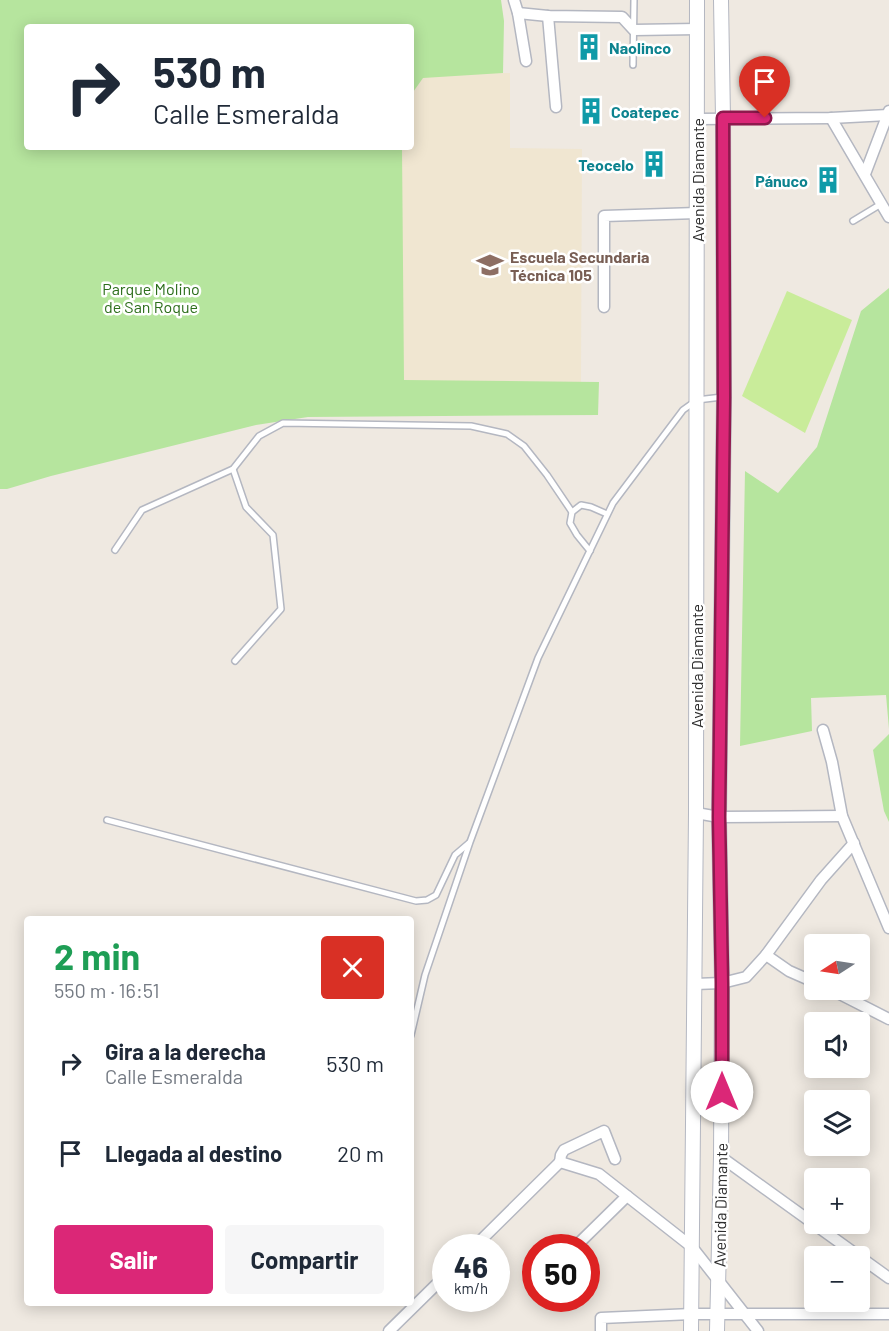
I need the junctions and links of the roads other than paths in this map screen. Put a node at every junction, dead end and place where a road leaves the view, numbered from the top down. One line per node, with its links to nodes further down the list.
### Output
1 (514, 0): 5 (street)
2 (634, 0): 8 (lane)
3 (697, 0): 7 (main road, Avenida Diamante)
4 (721, 0): 13 (main road, Avenida Diamante)
5 (518, 13): 6 (street); 9 (street)
6 (548, 16): 8 (street); 11 (street)
7 (697, 29): 8 (street); 15 (main road, Avenida Diamante)
8 (634, 30): 10 (lane)
9 (526, 61)
10 (633, 65)
11 (556, 107)
12 (888, 113): 14 (street); 16 (street)
13 (723, 118): 14 (street); 15 (street); 21 (main road, Avenida Diamante)
14 (831, 118): 16 (street)
15 (697, 119): 18 (main road, Avenida Diamante)
16 (865, 174): 17 (street)
17 (881, 204): 19 (street); 20 (lane)
18 (697, 213): 22 (main road, Avenida Diamante); 23 (street)
19 (889, 217)
20 (853, 220)
21 (723, 275): 22 (main road); 24 (main road, Avenida Diamante)
22 (696, 276): 25 (main road, Avenida Diamante)
23 (604, 307)
24 (724, 397): 25 (lane); 35 (main road, Avenida Diamante)
25 (697, 400): 28 (lane); 33 (main road, Avenida Diamante)
26 (234, 469): 27 (lane); 29 (lane); 31 (lane)
27 (572, 512): 28 (lane); 30 (lane)
28 (608, 514): 30 (lane)
29 (115, 550)
30 (590, 551): 37 (lane)
31 (235, 661)
32 (823, 730): 34 (street)
33 (696, 813): 35 (street); 43 (main road, Avenida Diamante)
34 (842, 816): 35 (street); 38 (street)
35 (719, 817): 42 (main road, Avenida Diamante)
36 (107, 820): 37 (lane)
37 (470, 842): 46 (lane)
38 (854, 843): 39 (street); 40 (street)
39 (889, 928)
40 (766, 955): 41 (street); 42 (street)
41 (804, 978)
42 (722, 983): 43 (street); 47 (main road, Avenida Diamante)
43 (695, 984): 53 (main road, Avenida Diamante)
44 (856, 1000): 45 (street)
45 (889, 1019)
46 (414, 1022)
47 (721, 1157): 54 (street); 55 (main road, Avenida Diamante)
48 (615, 1159): 49 (street)
49 (560, 1162): 50 (street); 51 (street)
50 (627, 1196): 52 (street); 53 (street)
51 (487, 1234)
52 (588, 1234)
53 (692, 1247): 55 (street); 57 (main road, Avenida Diamante)
54 (889, 1278)
55 (718, 1280): 58 (street); 60 (main road, Avenida Diamante)
56 (432, 1289): 61 (street)
57 (692, 1314): 60 (street); 62 (street); 63 (main road, Avenida Diamante)
58 (745, 1314): 59 (street); 60 (street); 65 (street)
59 (889, 1314)
60 (718, 1315): 64 (main road, Avenida Diamante)
61 (391, 1330)
62 (601, 1331)
63 (692, 1331)
64 (717, 1331)
65 (758, 1331)

